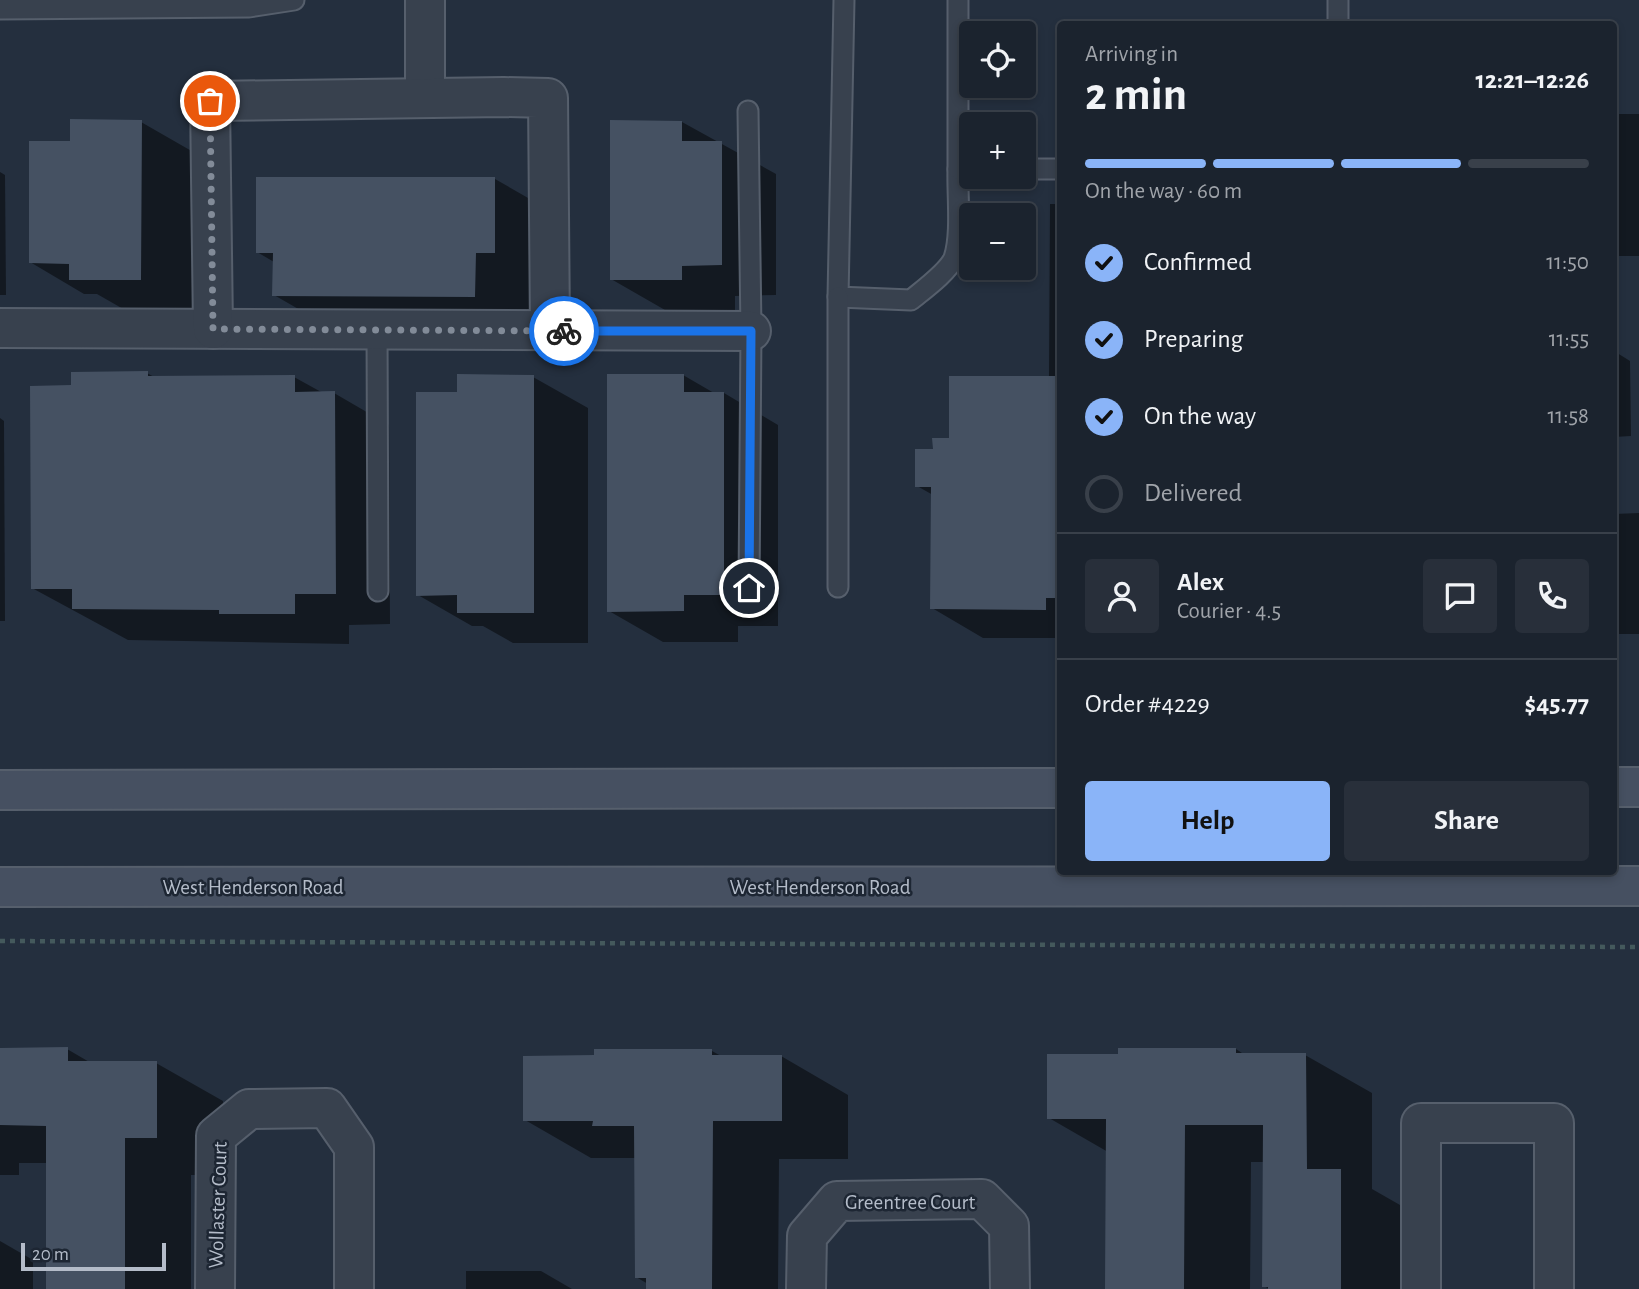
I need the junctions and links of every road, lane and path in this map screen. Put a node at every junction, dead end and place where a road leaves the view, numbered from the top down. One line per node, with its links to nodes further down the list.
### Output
1 (294, 0): 6 (lane)
2 (425, 0): 8 (street)
3 (844, 0): 14 (lane)
4 (958, 0): 10 (lane)
5 (1338, 0): 7 (lane)
6 (0, 9)
7 (1338, 21)
8 (425, 97): 16 (street); 18 (street)
9 (748, 111): 19 (lane)
10 (962, 112)
11 (1036, 169): 12 (lane)
12 (1057, 169)
13 (962, 189): 14 (lane)
14 (838, 297): 20 (lane)
15 (0, 328): 16 (street)
16 (213, 329): 17 (street)
17 (377, 330): 18 (street); 22 (lane)
18 (550, 331): 19 (street)
19 (751, 331): 21 (lane)
20 (838, 587)
21 (749, 588)
22 (378, 592)
23 (1617, 787): 24 (main road)
24 (1639, 787)
25 (1057, 788): 26 (main road)
26 (0, 790)
27 (1639, 886): 28 (main road, West Henderson Road)
28 (0, 887)
29 (0, 941): 30 (path)
30 (1639, 947)
31 (215, 1289): 32 (street, Wollaster Court)
32 (354, 1289)
33 (806, 1289): 34 (street, Greentree Court)
34 (1010, 1289)
35 (1421, 1289): 36 (street)
36 (1554, 1289)

